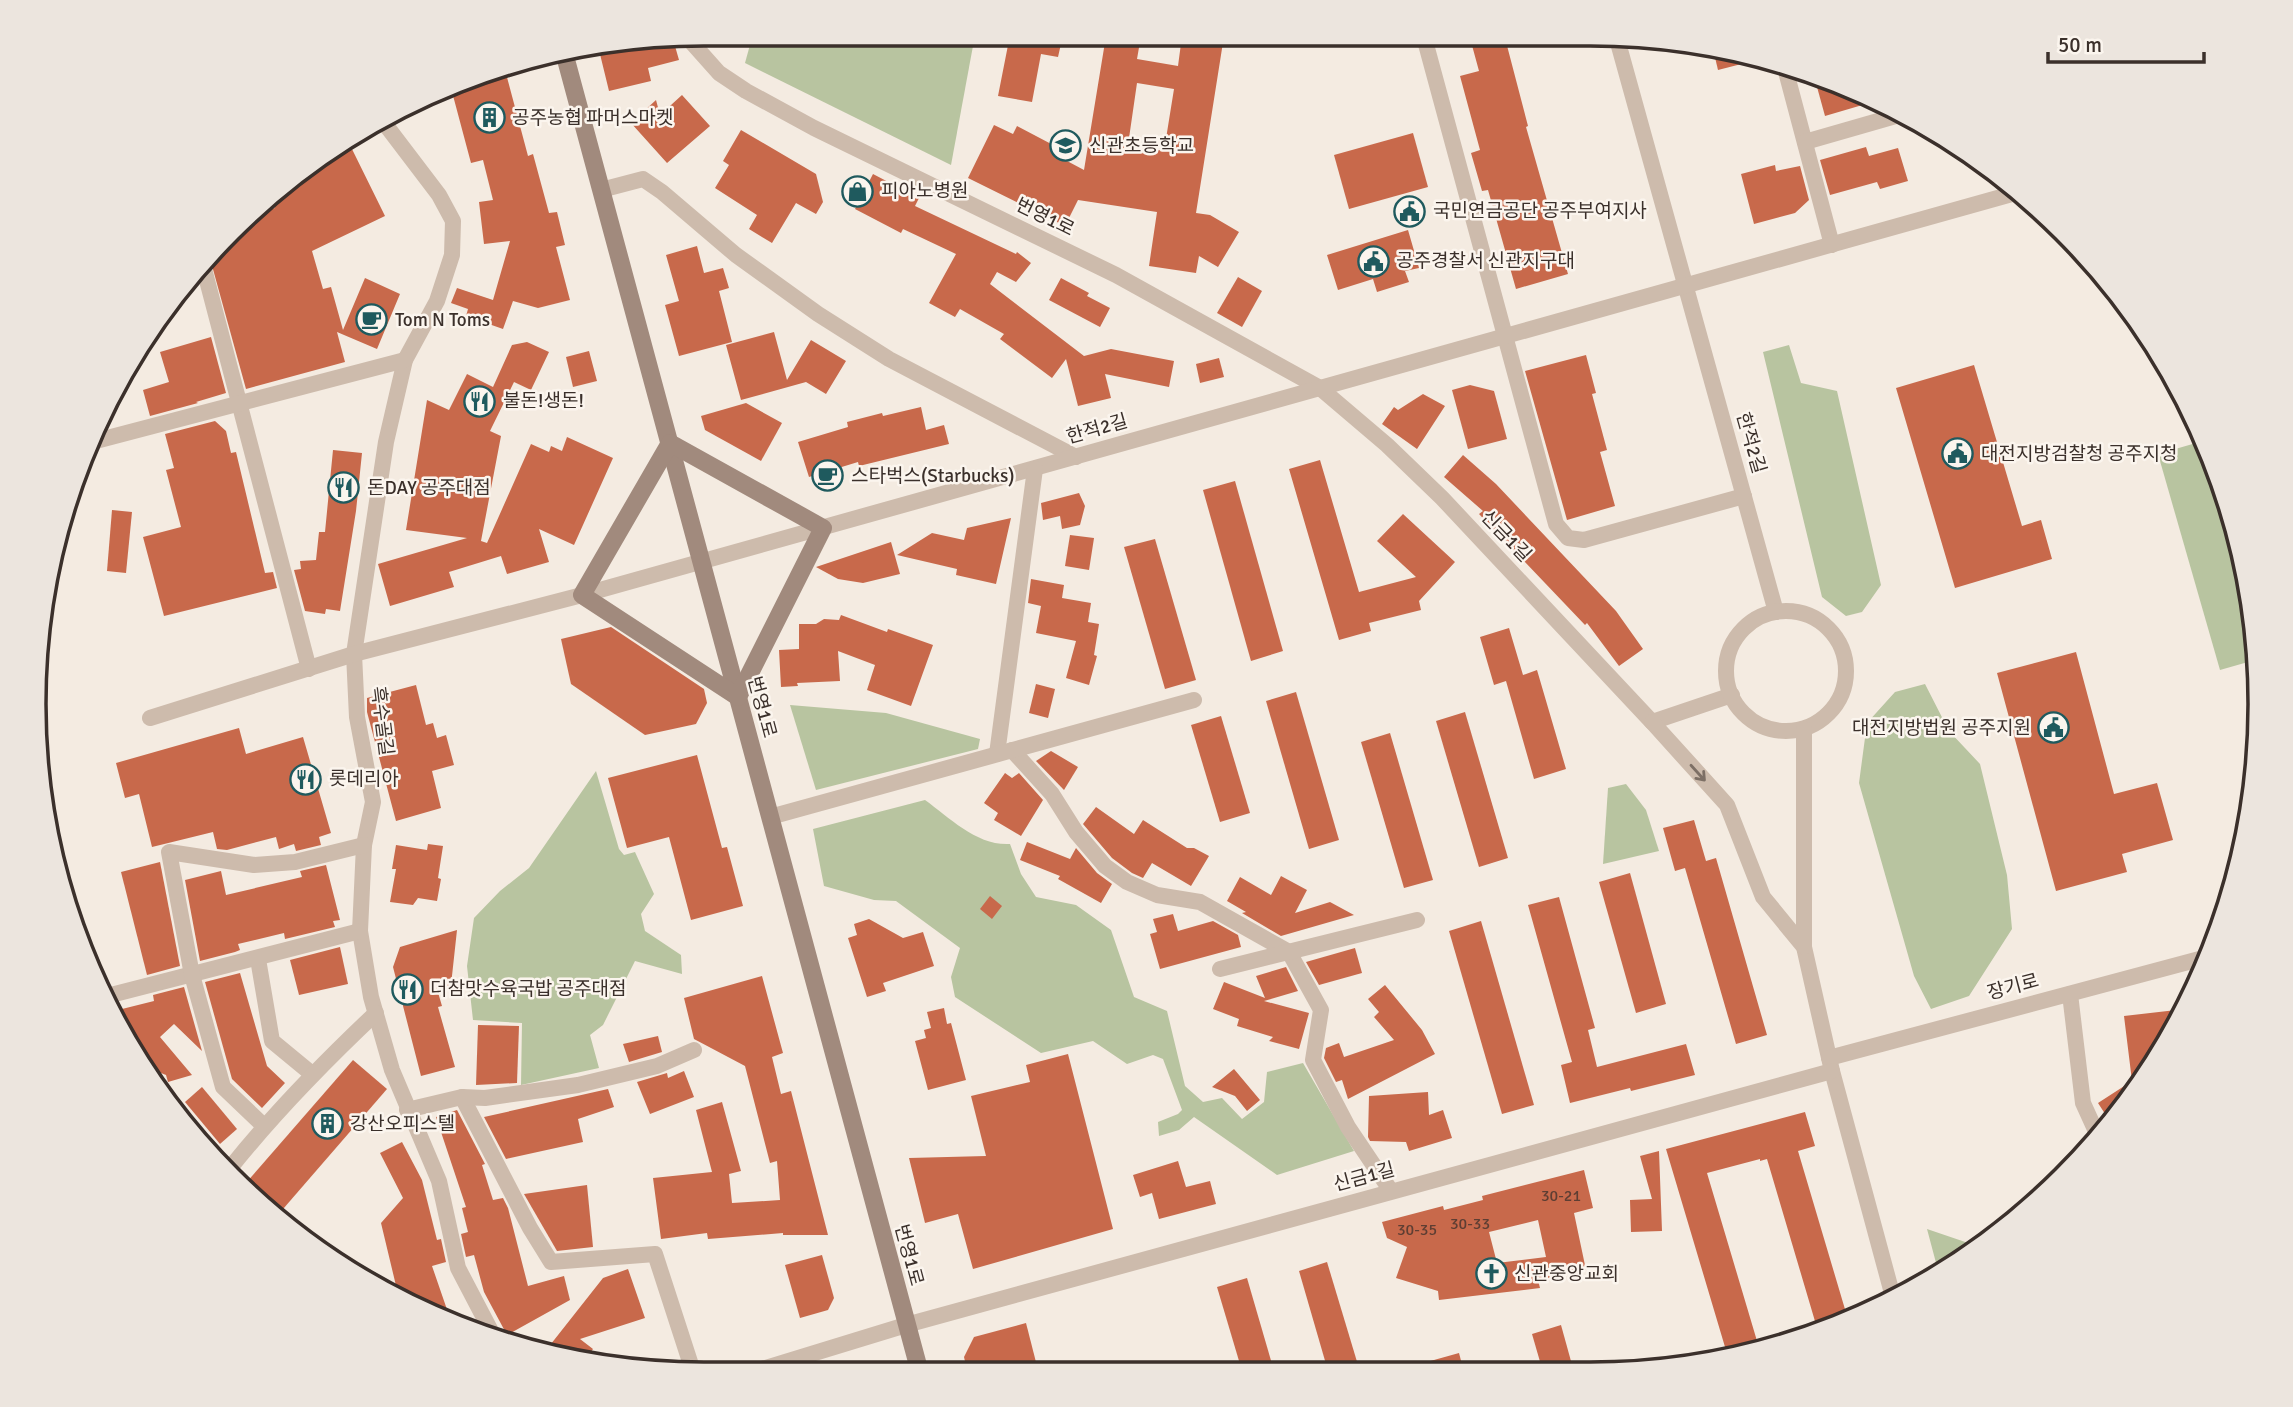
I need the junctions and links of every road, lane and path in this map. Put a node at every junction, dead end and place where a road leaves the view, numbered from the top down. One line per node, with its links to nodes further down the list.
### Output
1 (695, 46): 16 (street, 번영1로)
2 (1425, 46): 14 (street)
3 (1619, 47): 13 (street, 한적2길)
4 (566, 60): 9 (main road, 번영1로)
5 (1788, 76): 8 (street)
6 (1889, 118): 8 (street)
7 (387, 127): 15 (street, 흑수골길)
8 (1805, 142): 11 (street)
9 (601, 190): 19 (main road, 번영1로); 20 (street)
10 (2007, 195): 11 (street, 한적2길)
11 (1832, 244): 13 (street, 한적2길)
12 (205, 274): 17 (street)
13 (1685, 285): 14 (street, 한적2길); 22 (street, 한적2길)
14 (1504, 337): 16 (street, 한적2길); 22 (street)
15 (405, 359): 17 (street); 27 (street, 흑수골길)
16 (1320, 388): 20 (street, 한적2길); 33 (street, 신금1길)
17 (241, 403): 18 (street); 28 (street)
18 (101, 440)
19 (670, 443): 23 (main road); 24 (main road, 번영1로); 25 (main road)
20 (1076, 457): 21 (street, 한적2길)
21 (1035, 468): 23 (street, 한적2길); 35 (street)
22 (1744, 496): 26 (street, 한적2길)
23 (823, 528): 24 (street, 한적2길); 30 (main road)
24 (702, 562): 25 (street, 한적2길); 30 (main road, 번영1로)
25 (582, 595): 27 (street, 한적2길); 30 (main road)
26 (1776, 612): 29 (street); 34 (street)
27 (354, 654): 28 (street, 한적2길); 37 (street, 흑수골길)
28 (309, 669): 32 (street, 한적2길)
29 (1732, 695): 33 (street); 34 (street)
30 (738, 697): 36 (main road, 번영1로)
31 (1194, 700): 35 (street)
32 (150, 718)
33 (1652, 722): 40 (street, 신금1길, one-way to 40)
34 (1804, 729): 40 (street)
35 (1004, 752): 36 (street); 41 (street)
36 (770, 817): 60 (main road, 번영1로)
37 (364, 845): 39 (street, 흑수골길); 45 (street)
38 (1417, 920): 41 (street)
39 (360, 931): 42 (street); 48 (street, 흑수골길)
40 (1804, 947): 50 (street, 신금1길)
41 (1289, 953): 44 (street); 57 (street)
42 (258, 959): 45 (street); 51 (street)
43 (2195, 960): 46 (street, 장기로)
44 (1220, 970)
45 (192, 975): 47 (street); 54 (street)
46 (2070, 993): 50 (street, 장기로); 55 (street)
47 (113, 995)
48 (376, 1013): 51 (street); 53 (street, 흑수골길)
49 (694, 1050): 52 (street)
50 (1831, 1064): 57 (street, 신금1길); 58 (street, 신금1길)
51 (312, 1074): 54 (street)
52 (462, 1097): 53 (street); 61 (street)
53 (407, 1110): 59 (street, 흑수골길)
54 (264, 1126): 56 (street)
55 (2093, 1126)
56 (233, 1164)
57 (1391, 1191): 60 (street, 신금1길)
58 (1891, 1288)
59 (488, 1325)
60 (906, 1325): 62 (street, 신금1길); 63 (main road, 번영1로)
61 (690, 1361)
62 (785, 1362)
63 (917, 1362)

